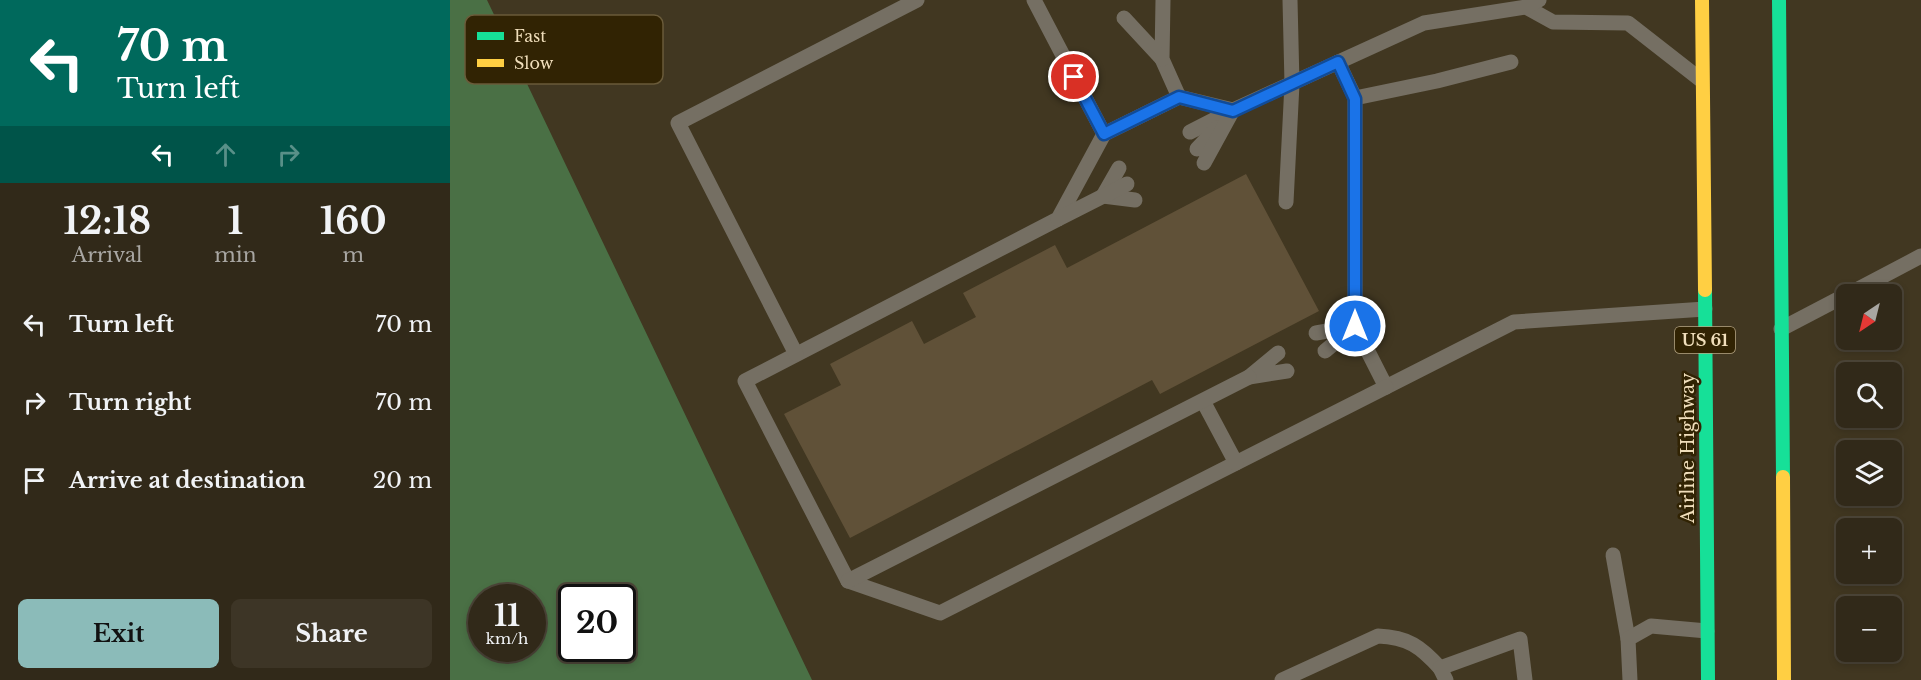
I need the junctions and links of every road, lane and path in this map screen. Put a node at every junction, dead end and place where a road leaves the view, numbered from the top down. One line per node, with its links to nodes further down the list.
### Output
1 (917, 0): 36 (lane)
2 (1034, 0): 18 (lane)
3 (1163, 0): 9 (lane)
4 (1290, 0): 13 (lane)
5 (1702, 0): 12 (highway, Airline Highway / US 61)
6 (1779, 0): 32 (highway)
7 (1533, 4): 10 (lane); 12 (lane)
8 (1124, 18): 9 (lane)
9 (1162, 58): 14 (lane)
10 (1338, 62): 13 (lane); 15 (lane)
11 (1511, 62): 15 (lane)
12 (1703, 81): 30 (highway, Airline Highway / US 61)
13 (1292, 84): 16 (lane); 25 (lane)
14 (1179, 97): 16 (lane); 18 (lane)
15 (1355, 99): 31 (lane)
16 (1233, 111): 17 (lane); 19 (lane); 20 (lane)
17 (1190, 132)
18 (1104, 134): 26 (lane)
19 (1197, 149)
20 (1204, 163)
21 (1119, 168): 23 (lane)
22 (1127, 184): 23 (lane)
23 (1103, 196): 24 (lane); 26 (lane)
24 (1135, 200)
25 (1286, 202)
26 (1058, 219): 36 (lane)
27 (1921, 256): 28 (lane)
28 (1869, 284)
29 (1836, 301): 32 (lane)
30 (1705, 309): 39 (lane); 44 (highway, Airline Highway / US 61)
31 (1355, 326): 33 (lane); 34 (lane); 39 (lane)
32 (1781, 329): 51 (highway)
33 (1316, 333)
34 (1325, 351)
35 (1278, 353): 38 (lane)
36 (796, 354): 43 (lane)
37 (1287, 371): 38 (lane)
38 (1249, 377): 40 (lane)
39 (1386, 387): 41 (lane)
40 (1203, 401): 41 (lane); 43 (lane)
41 (1236, 464): 43 (lane)
42 (1613, 555): 45 (lane)
43 (848, 581)
44 (1707, 631): 45 (lane); 50 (highway, Airline Highway / US 61)
45 (1629, 639): 49 (lane)
46 (1443, 674): 47 (lane); 48 (lane)
47 (1282, 680)
48 (1525, 680)
49 (1630, 680)
50 (1708, 680)
51 (1784, 680)

